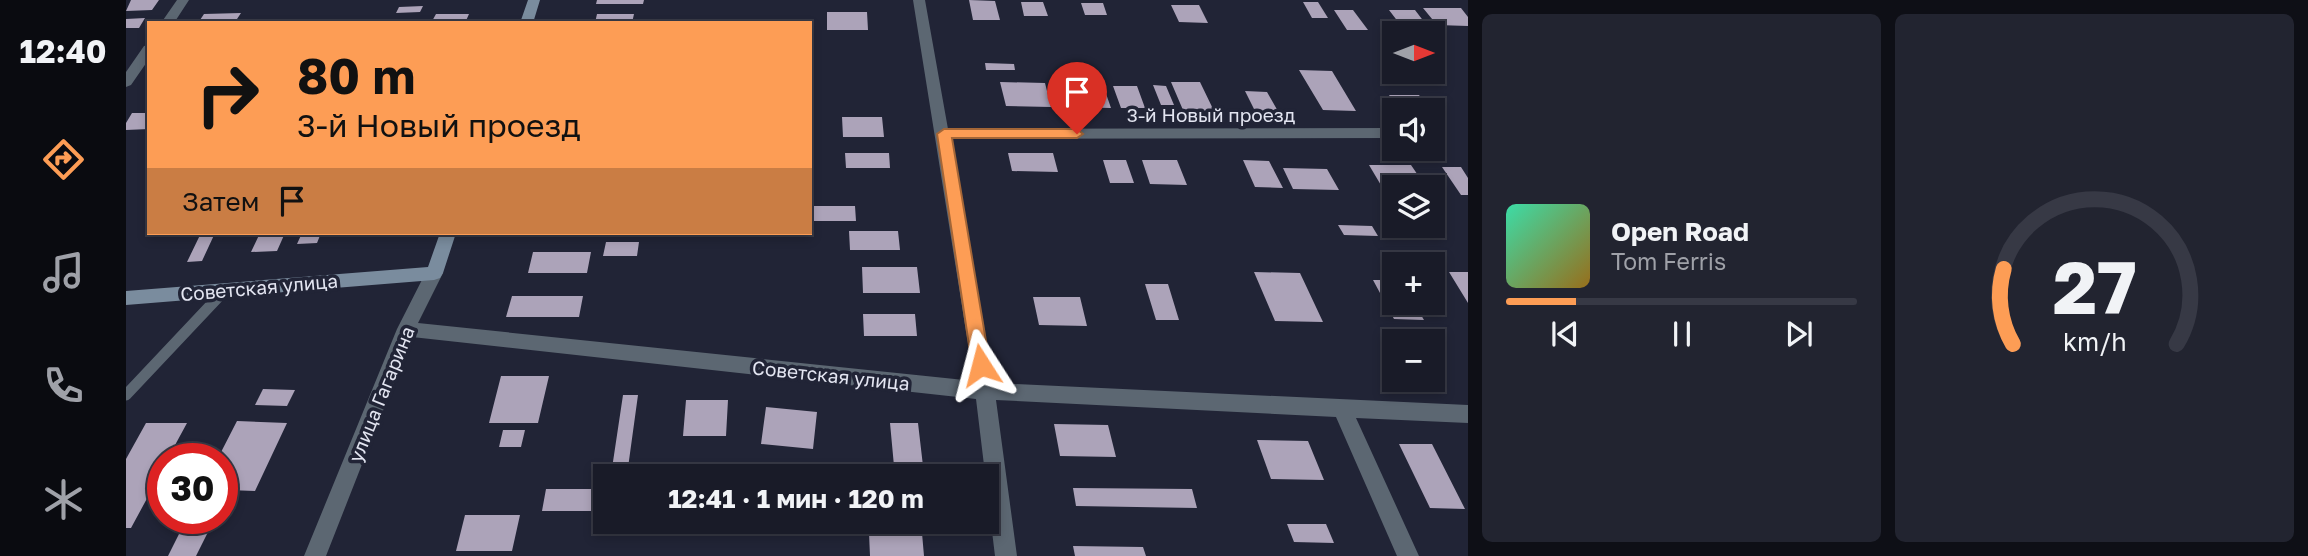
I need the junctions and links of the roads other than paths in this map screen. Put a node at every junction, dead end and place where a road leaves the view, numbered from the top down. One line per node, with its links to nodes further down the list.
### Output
1 (183, 0): 4 (street)
2 (534, 0): 5 (street)
3 (919, 0): 9 (street)
4 (168, 21)
5 (527, 21)
6 (147, 52): 7 (street)
7 (126, 82)
8 (1382, 133): 9 (street, 3-й Новый проезд)
9 (944, 134): 15 (street)
10 (448, 235): 11 (street, улица Гагарина)
11 (434, 273): 12 (street, Советская улица); 14 (street, улица Гагарина)
12 (225, 290): 13 (street, Советская улица); 16 (lane)
13 (126, 298)
14 (406, 329): 15 (street, Советская улица); 19 (street, улица Гагарина)
15 (985, 391): 17 (street, Советская улица); 20 (street)
16 (126, 395)
17 (1342, 408): 18 (street, Советская улица); 21 (street)
18 (1468, 414)
19 (315, 556)
20 (1006, 556)
21 (1408, 556)

